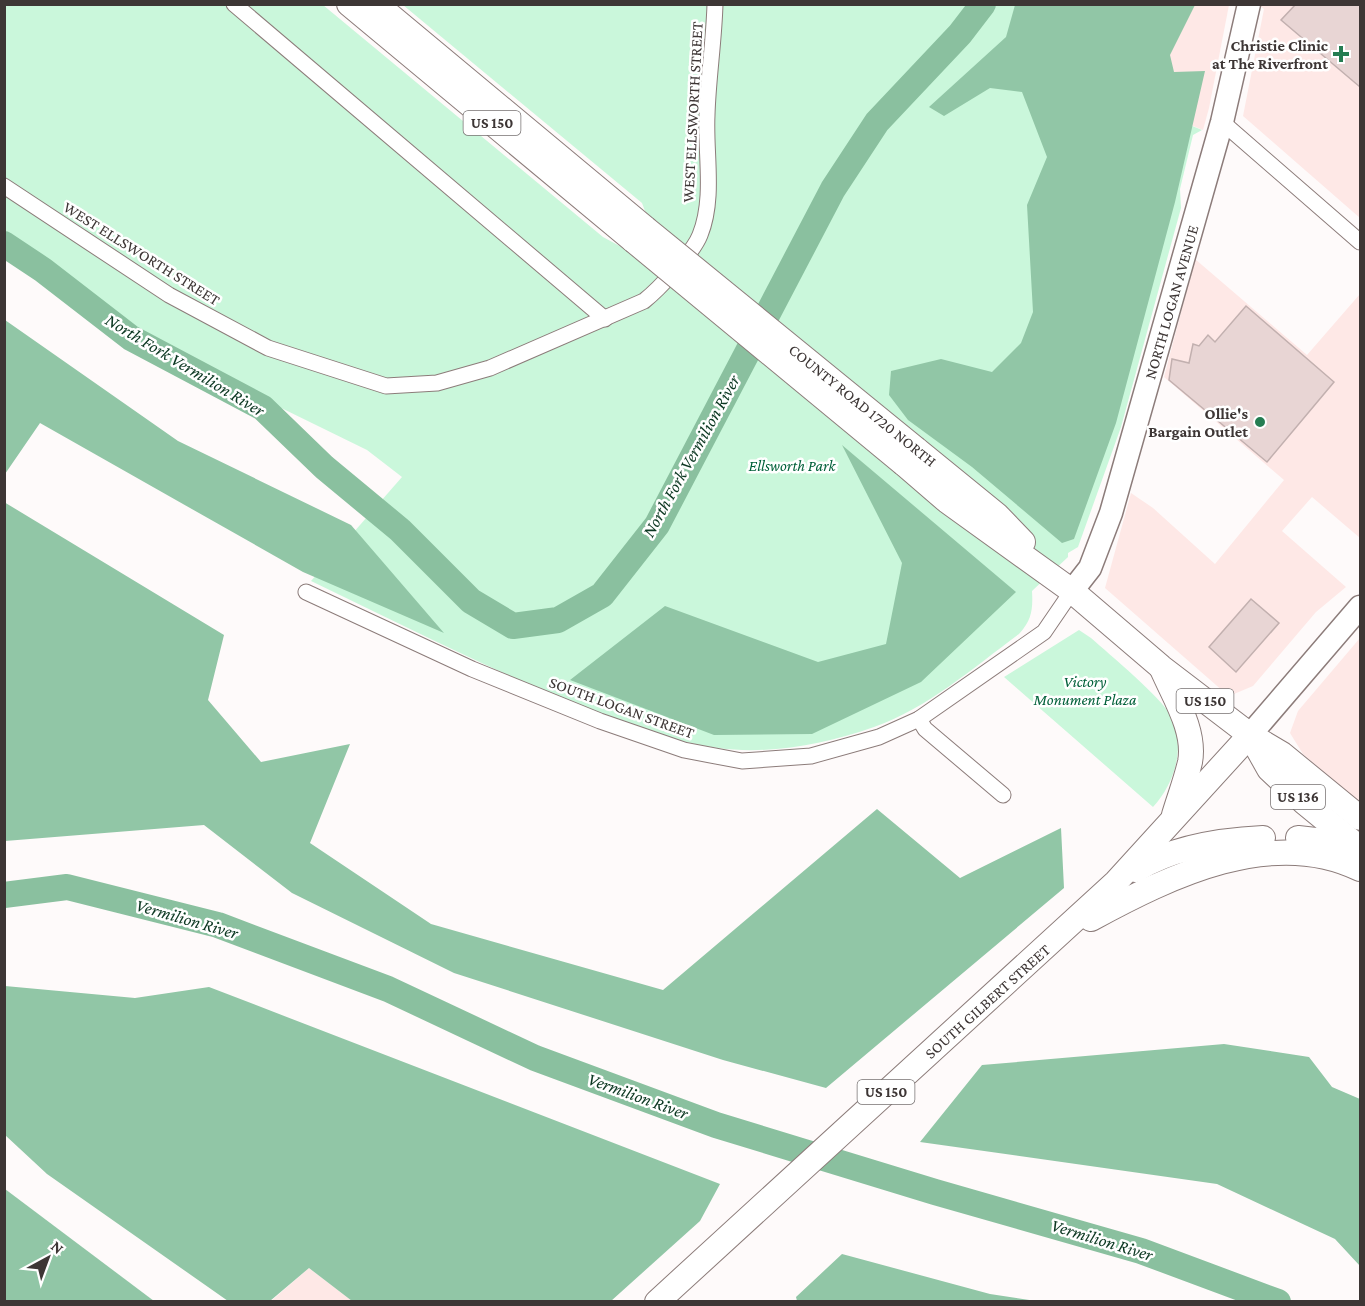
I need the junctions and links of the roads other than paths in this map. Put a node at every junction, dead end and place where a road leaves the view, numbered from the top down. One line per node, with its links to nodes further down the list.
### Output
1 (234, 4): 10 (street)
2 (349, 4): 8 (main road, US 150)
3 (376, 4): 8 (main road, US 150)
4 (716, 4): 10 (street, WEST ELLSWORTH STREET)
5 (1249, 4): 6 (street, NORTH LOGAN AVENUE)
6 (1222, 122): 9 (street); 11 (street, NORTH LOGAN AVENUE)
7 (4, 186): 10 (street, WEST ELLSWORTH STREET)
8 (640, 235): 11 (main road, COUNTY ROAD 1720 NORTH / US 150, bridge)
9 (1360, 242)
10 (605, 319)
11 (1072, 591): 14 (main road, COUNTY ROAD 1720 NORTH / US 150); 15 (street, SOUTH LOGAN STREET)
12 (306, 592): 15 (street, SOUTH LOGAN STREET)
13 (1360, 607): 16 (street)
14 (1161, 667): 16 (main road, COUNTY ROAD 1720 NORTH / US 150); 19 (main road)
15 (919, 719): 17 (street)
16 (1250, 735): 18 (main road, US 136); 19 (main road, SOUTH GILBERT STREET / US 150); 20 (main road, US 136)
17 (1003, 795)
18 (1360, 818)
19 (1171, 824): 22 (main road, SOUTH GILBERT STREET / US 150)
20 (1360, 850): 22 (main road)
21 (1360, 869): 22 (main road)
22 (1123, 890): 23 (main road, SOUTH GILBERT STREET / US 150)
23 (657, 1302)

